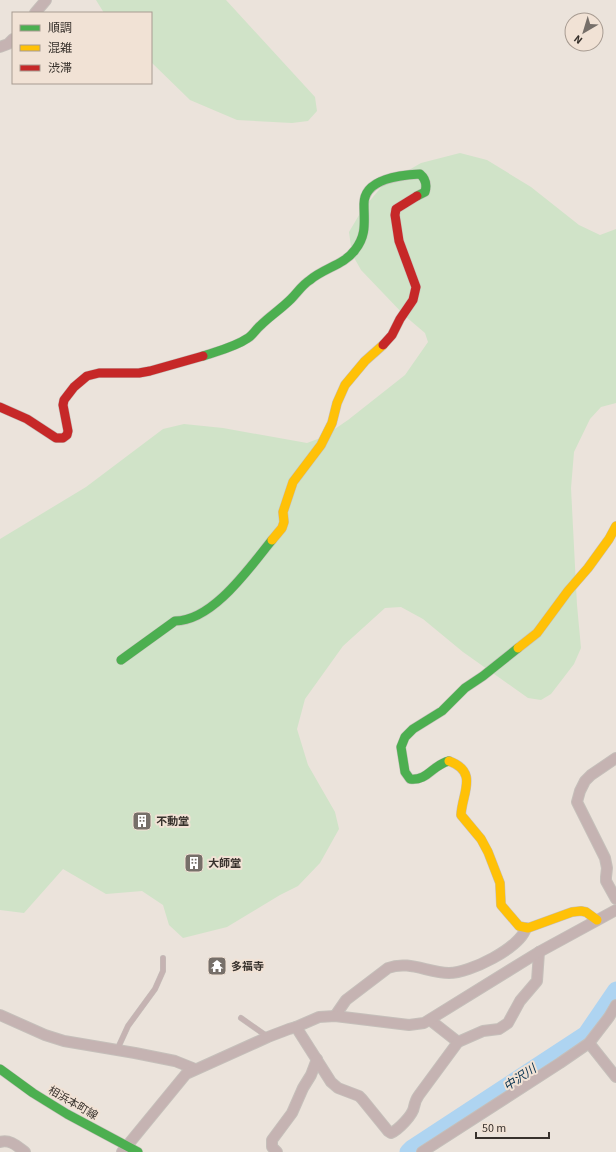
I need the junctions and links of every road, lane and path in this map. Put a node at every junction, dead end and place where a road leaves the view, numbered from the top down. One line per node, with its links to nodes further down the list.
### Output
1 (46, 0): 2 (street)
2 (36, 12)
3 (12, 40): 4 (street)
4 (0, 47)
5 (0, 407): 7 (street)
6 (616, 526): 12 (street)
7 (121, 660)
8 (616, 758): 9 (street)
9 (616, 899)
10 (616, 910): 11 (street)
11 (597, 920): 12 (street); 13 (street)
12 (526, 928): 17 (street)
13 (539, 952): 19 (street); 22 (street)
14 (162, 958): 24 (lane)
15 (616, 1005): 23 (street)
16 (0, 1015): 24 (street)
17 (336, 1016): 19 (street); 20 (street)
18 (241, 1018): 21 (lane)
19 (430, 1020): 22 (street)
20 (296, 1028): 21 (street); 25 (street)
21 (268, 1037): 27 (street)
22 (458, 1042): 25 (street)
23 (589, 1042): 28 (street); 34 (street)
24 (117, 1050): 27 (street)
25 (317, 1059): 33 (street)
26 (0, 1069): 30 (street, 相浜本町線)
27 (195, 1069): 30 (street)
28 (616, 1077)
29 (0, 1142): 31 (street)
30 (125, 1149): 32 (street, 相浜本町線)
31 (25, 1152)
32 (138, 1152)
33 (277, 1152)
34 (422, 1152)

